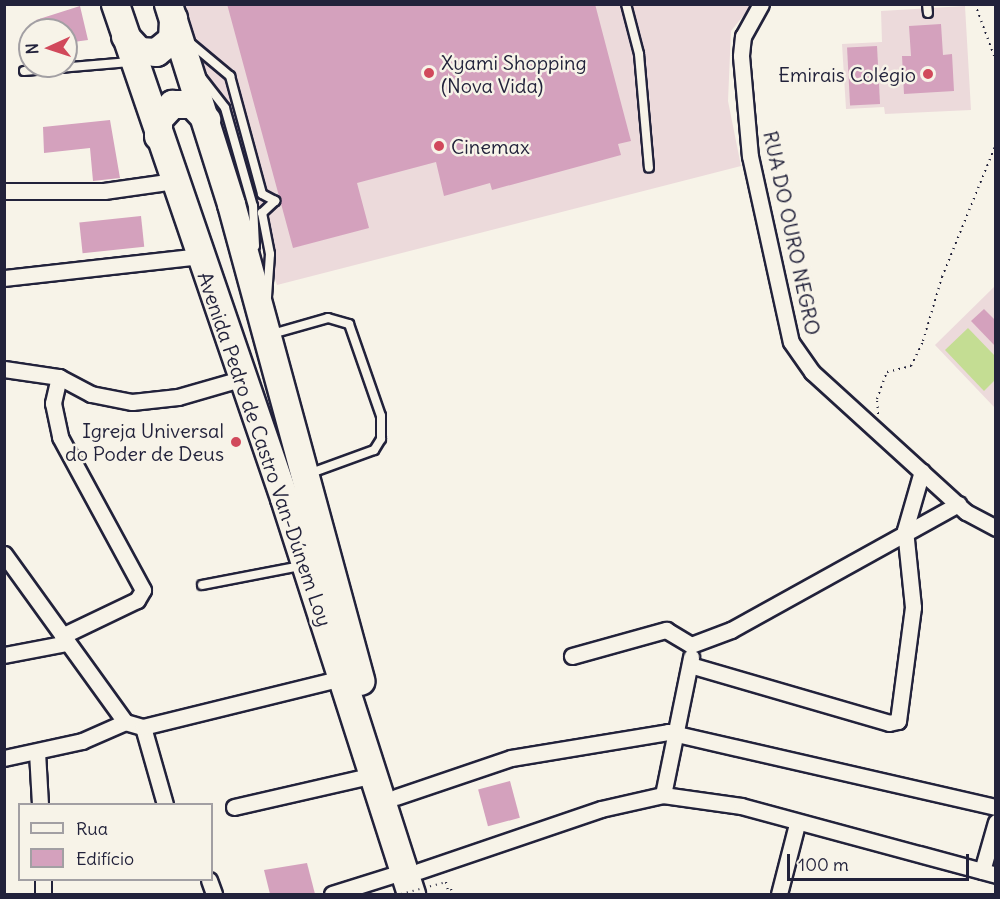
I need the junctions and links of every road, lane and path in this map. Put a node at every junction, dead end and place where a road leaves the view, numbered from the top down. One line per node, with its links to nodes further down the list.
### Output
1 (115, 4): 6 (highway, Avenida Pedro de Castro Van-Dúnem Loy)
2 (626, 4): 14 (lane)
3 (761, 4): 24 (street, RUA DO OURO NEGRO)
4 (975, 4): 8 (path)
5 (173, 19): 6 (highway); 10 (highway, Avenida Pedro de Castro Van-Dúnem Loy); 20 (lane)
6 (125, 36): 7 (highway, Avenida Pedro de Castro Van-Dúnem Loy)
7 (133, 61): 9 (lane); 12 (highway, Avenida Pedro de Castro Van-Dúnem Loy)
8 (996, 61)
9 (78, 66)
10 (189, 66): 11 (highway, Avenida Pedro de Castro Van-Dúnem Loy); 19 (lane)
11 (206, 118): 12 (highway); 19 (highway, Avenida Pedro de Castro Van-Dúnem Loy)
12 (158, 136): 15 (highway, Avenida Pedro de Castro Van-Dúnem Loy)
13 (996, 144): 24 (path)
14 (649, 168)
15 (174, 181): 16 (street); 17 (highway, Avenida Pedro de Castro Van-Dúnem Loy)
16 (4, 191)
17 (200, 256): 18 (street); 23 (highway, Avenida Pedro de Castro Van-Dúnem Loy)
18 (4, 278)
19 (256, 298): 20 (highway, Avenida Pedro de Castro Van-Dúnem Loy)
20 (265, 333): 26 (highway, Avenida Pedro de Castro Van-Dúnem Loy); 26 (lane)
21 (4, 369): 22 (street)
22 (59, 377): 23 (street); 33 (street)
23 (244, 378): 31 (highway, Avenida Pedro de Castro Van-Dúnem Loy)
24 (880, 432): 25 (street, RUA DO OURO NEGRO)
25 (922, 471): 27 (street, RUA DO OURO NEGRO); 29 (street)
26 (304, 476): 46 (highway, Avenida Pedro de Castro Van-Dúnem Loy)
27 (958, 504): 28 (street, RUA DO OURO NEGRO); 29 (street)
28 (996, 528)
29 (905, 530): 34 (street); 37 (street)
30 (4, 554): 33 (street)
31 (306, 565): 32 (lane); 38 (highway, Avenida Pedro de Castro Van-Dúnem Loy)
32 (202, 585)
33 (64, 639): 35 (street); 39 (street)
34 (692, 645): 36 (street); 37 (street)
35 (4, 655)
36 (572, 656)
37 (690, 664): 41 (street)
38 (342, 678): 40 (street); 44 (highway, Avenida Pedro de Castro Van-Dúnem Loy)
39 (125, 722): 40 (street); 42 (street)
40 (143, 727): 48 (street)
41 (677, 734): 45 (street); 46 (street); 50 (street)
42 (37, 753): 43 (street); 47 (street)
43 (4, 758)
44 (374, 775): 49 (street); 54 (highway, Avenida Pedro de Castro Van-Dúnem Loy)
45 (663, 795): 52 (street); 54 (street)
46 (396, 797): 54 (highway, Avenida Pedro de Castro Van-Dúnem Loy)
47 (40, 803)
48 (165, 803)
49 (234, 807)
50 (996, 807)
51 (996, 822): 53 (street)
52 (797, 824): 53 (street); 57 (street)
53 (989, 873)
54 (423, 885): 54 (path, bridge); 55 (street); 56 (path); 56 (path)
55 (332, 894)
56 (451, 894)
57 (779, 894)

